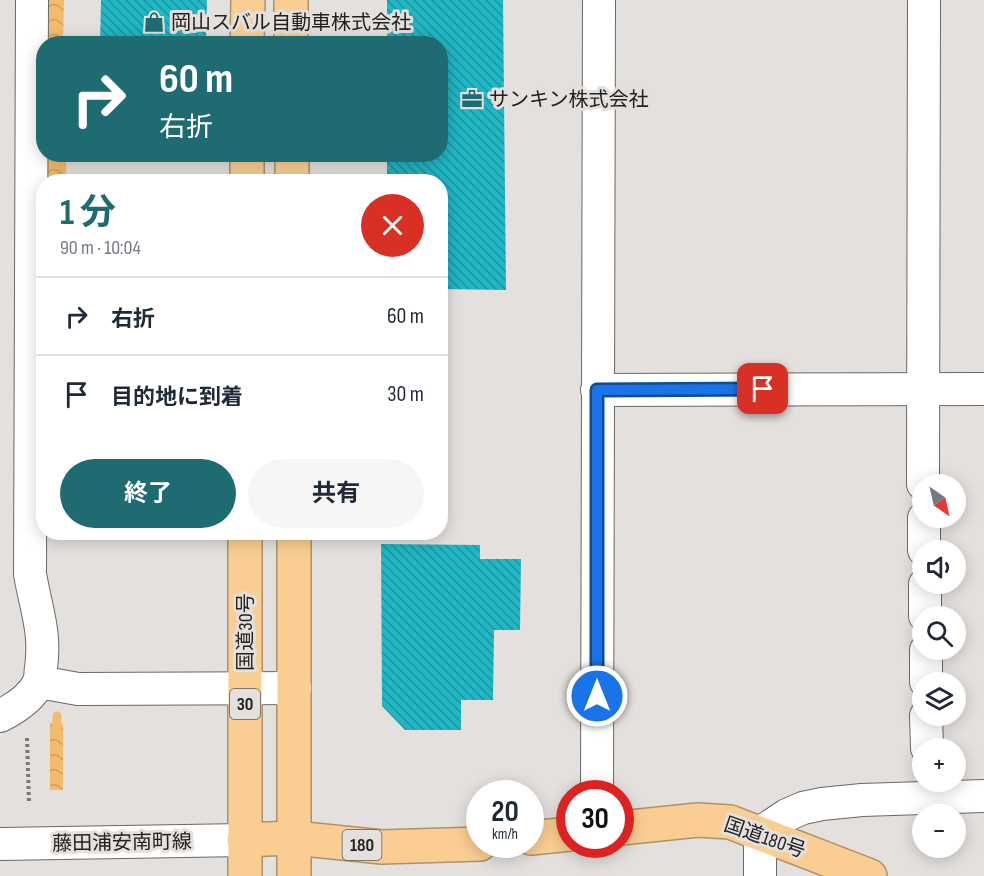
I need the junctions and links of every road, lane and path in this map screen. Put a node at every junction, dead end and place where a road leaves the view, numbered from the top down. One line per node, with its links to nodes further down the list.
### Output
1 (32, 0): 16 (street)
2 (248, 0): 6 (highway)
3 (291, 0): 7 (highway)
4 (599, 0): 9 (street)
5 (924, 0): 10 (street)
6 (248, 36)
7 (291, 36)
8 (984, 389): 10 (street)
9 (597, 390): 10 (street); 18 (street)
10 (922, 390): 11 (street)
11 (923, 474)
12 (246, 540): 14 (highway, 国道30号 / 30)
13 (294, 540): 15 (highway)
14 (245, 688): 15 (street); 16 (street); 26 (highway, 国道30号 / 30)
15 (295, 688): 25 (highway)
16 (32, 690): 17 (street); 22 (path)
17 (0, 716)
18 (597, 780)
19 (912, 792): 24 (street)
20 (951, 792): 21 (street)
21 (984, 796)
22 (29, 803)
23 (634, 827): 24 (highway, 国道180号)
24 (760, 833): 31 (street); 32 (highway, 国道180号)
25 (294, 838): 26 (highway, 180); 28 (highway, 180); 30 (highway)
26 (244, 840): 27 (street, 藤田浦安南町線); 29 (highway, 国道30号 / 30)
27 (0, 844)
28 (466, 844)
29 (245, 876)
30 (294, 876)
31 (760, 876)
32 (870, 876)

